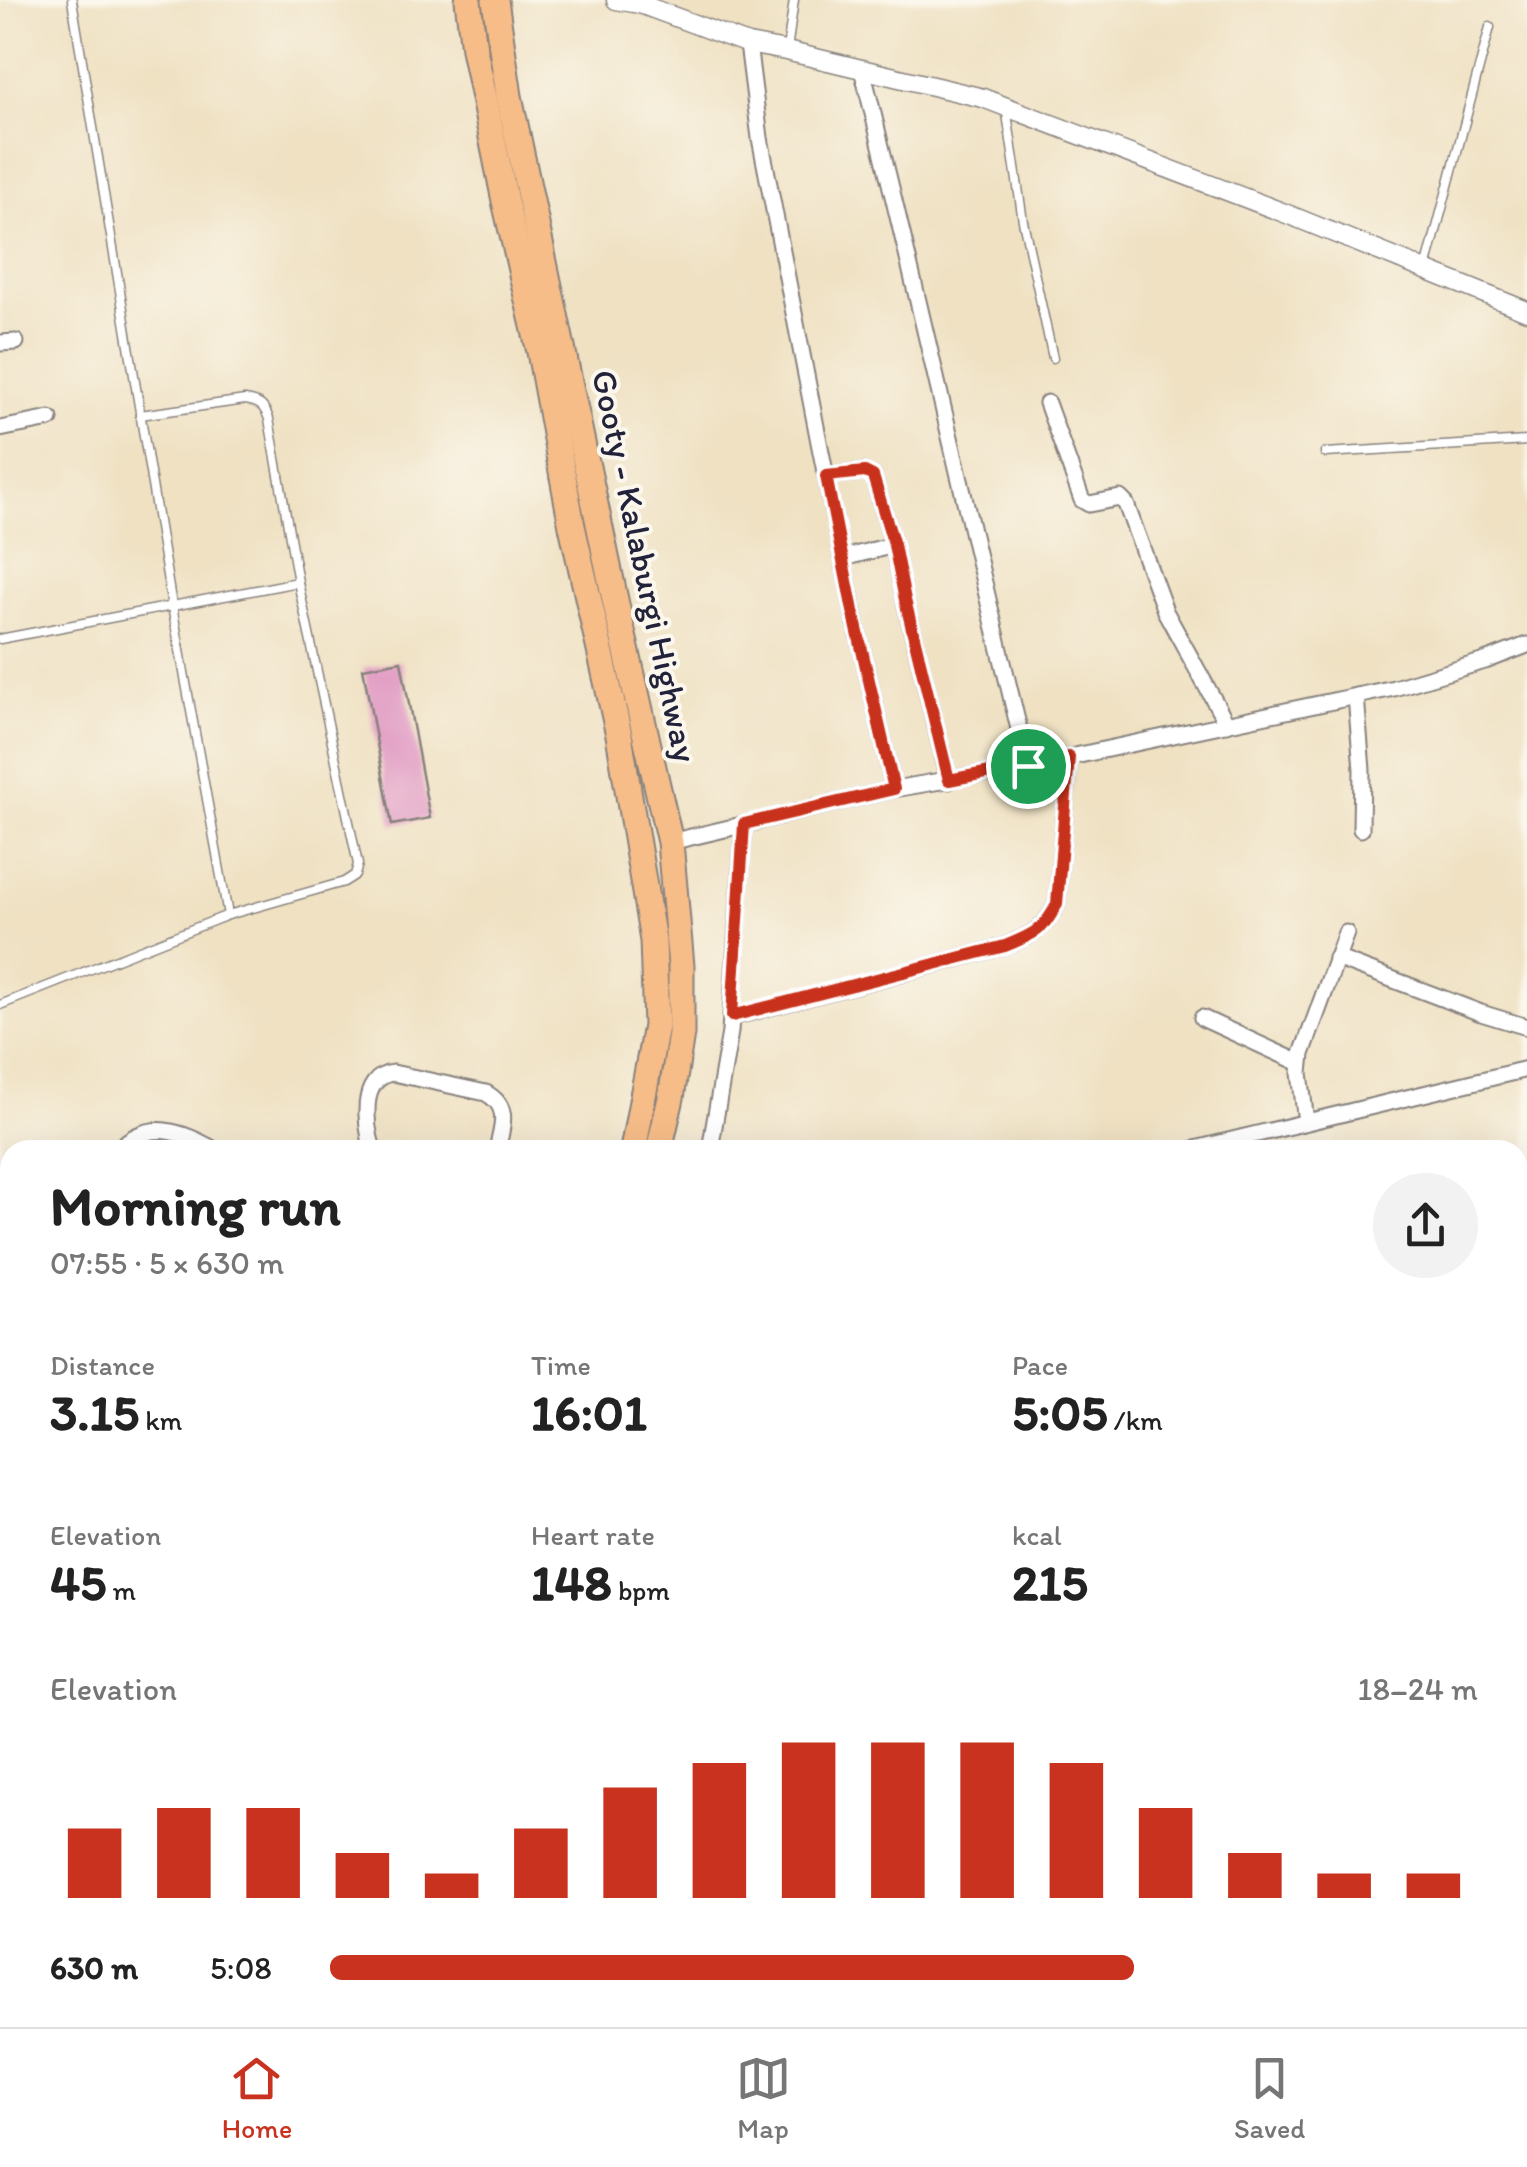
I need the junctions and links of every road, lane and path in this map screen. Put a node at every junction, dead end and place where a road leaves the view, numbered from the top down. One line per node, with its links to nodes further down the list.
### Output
1 (72, 0): 15 (lane)
2 (468, 0): 50 (highway)
3 (495, 0): 35 (highway, Gooty - Kalaburgi Highway)
4 (616, 0): 7 (street)
5 (794, 0): 8 (lane)
6 (1490, 26): 11 (lane)
7 (748, 44): 8 (street); 20 (street)
8 (786, 51): 9 (street)
9 (862, 69): 10 (street); 30 (street)
10 (1006, 107): 11 (street); 13 (lane)
11 (1426, 270): 12 (street)
12 (1527, 311)
13 (1053, 358)
14 (1047, 402): 28 (street)
15 (140, 415): 23 (lane); 24 (lane)
16 (50, 419): 17 (street)
17 (0, 430)
18 (1527, 440): 19 (lane)
19 (1325, 453)
20 (826, 476): 21 (street); 22 (street)
21 (894, 545): 22 (street); 31 (street)
22 (842, 558): 32 (street)
23 (298, 582): 24 (lane); 36 (lane)
24 (172, 606): 25 (lane); 36 (lane)
25 (0, 639)
26 (1527, 645): 27 (street)
27 (1356, 696): 28 (street); 34 (street)
28 (1227, 724): 29 (street)
29 (1069, 757): 30 (street); 40 (street)
30 (1028, 766): 31 (street)
31 (949, 780): 32 (street)
32 (894, 789): 33 (street)
33 (744, 824): 35 (street); 40 (street)
34 (1361, 829)
35 (670, 842): 51 (highway, Gooty - Kalaburgi Highway)
36 (228, 916): 39 (lane)
37 (1346, 932): 38 (street)
38 (1336, 958): 42 (street); 43 (street)
39 (0, 1005)
40 (732, 1016): 52 (street)
41 (1202, 1018): 43 (street)
42 (1527, 1027)
43 (1300, 1062): 45 (street)
44 (1527, 1069): 45 (street)
45 (1306, 1122): 53 (street)
46 (130, 1140): 47 (street)
47 (196, 1140)
48 (371, 1140): 49 (street)
49 (499, 1140)
50 (635, 1140)
51 (661, 1140)
52 (712, 1140)
53 (1232, 1140)

